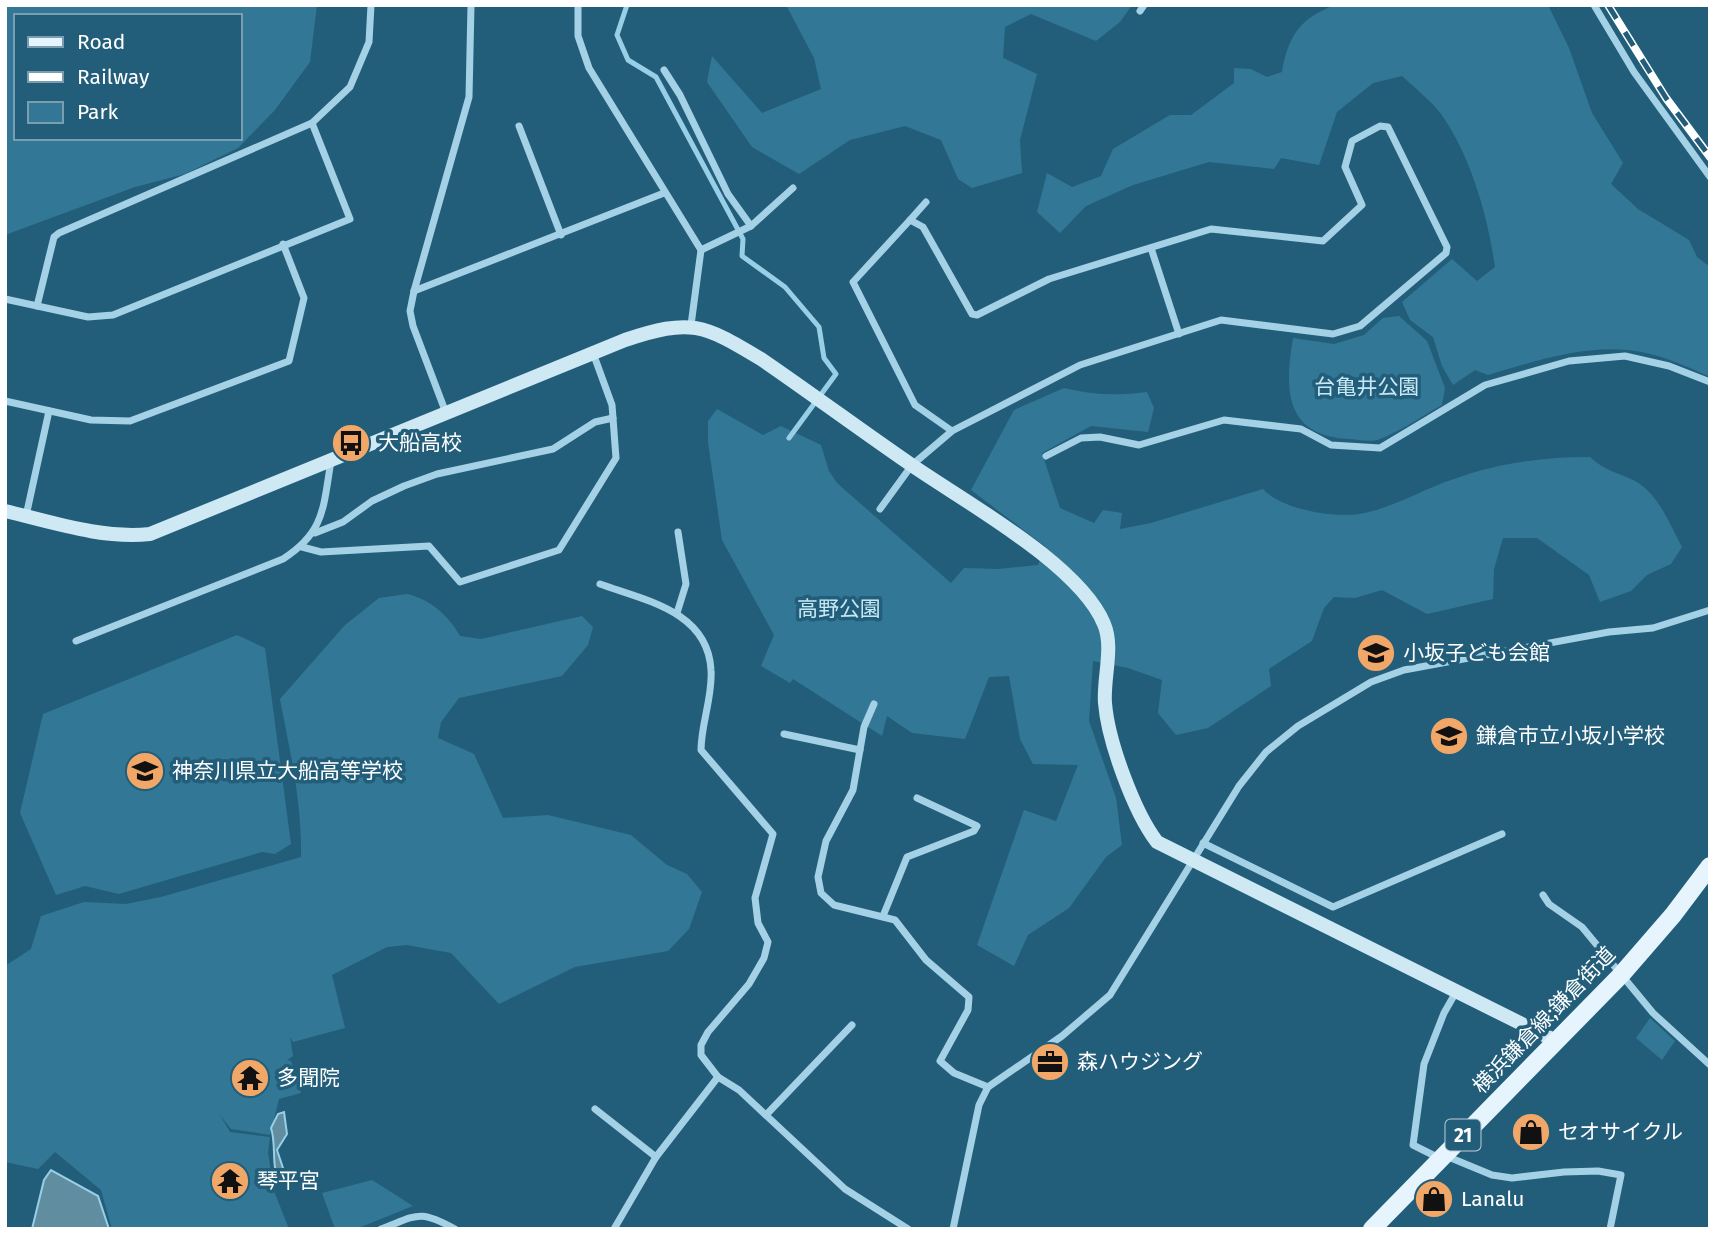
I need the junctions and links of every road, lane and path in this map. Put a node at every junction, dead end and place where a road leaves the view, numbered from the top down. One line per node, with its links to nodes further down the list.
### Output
1 (371, 5): 6 (street)
2 (471, 5): 18 (street)
3 (578, 5): 10 (street)
4 (1594, 5): 8 (street)
5 (664, 70): 13 (street)
6 (312, 123): 15 (street); 20 (street)
7 (519, 126): 14 (street)
8 (1710, 177)
9 (793, 188): 13 (street)
10 (664, 193): 14 (street); 17 (street)
11 (926, 202): 12 (street)
12 (910, 219): 16 (street); 29 (street)
13 (751, 226): 17 (street)
14 (561, 235): 18 (street)
15 (283, 244): 20 (street); 26 (street)
16 (1151, 248): 22 (street); 22 (street)
17 (701, 250): 21 (street)
18 (414, 291): 27 (street)
19 (5, 299): 20 (street)
20 (37, 306)
21 (691, 325): 23 (street); 32 (street)
22 (1179, 334): 29 (street)
23 (593, 352): 27 (street); 28 (street)
24 (1710, 382): 30 (street)
25 (5, 401): 26 (street)
26 (49, 411): 35 (street)
27 (446, 413): 31 (street)
28 (613, 418): 37 (street); 38 (street)
29 (952, 431): 32 (street)
30 (1046, 456)
31 (331, 460): 35 (street); 37 (street)
32 (912, 465): 33 (street); 53 (street)
33 (880, 509)
34 (5, 511): 35 (street)
35 (26, 516)
36 (678, 531): 41 (street)
37 (315, 533): 38 (street)
38 (302, 547): 42 (street)
39 (600, 584): 41 (street)
40 (1710, 610): 48 (street)
41 (677, 613): 57 (street)
42 (76, 641)
43 (874, 704): 45 (street)
44 (784, 734): 45 (street)
45 (860, 750): 51 (street)
46 (917, 798): 51 (street)
47 (1502, 834): 48 (street)
48 (1203, 843): 58 (street)
49 (1710, 866): 52 (main road, 横浜鎌倉線;鎌倉街道 / 21)
50 (1543, 895): 52 (street)
51 (883, 916): 58 (street)
52 (1621, 975): 55 (main road, 横浜鎌倉線;鎌倉街道 / 21); 56 (street)
53 (1456, 992): 55 (street); 61 (street)
54 (852, 1026): 60 (street)
55 (1556, 1041): 61 (main road, 横浜鎌倉線;鎌倉街道 / 21)
56 (1710, 1065)
57 (718, 1077): 60 (street); 62 (street)
58 (988, 1087): 67 (street)
59 (595, 1109): 62 (street)
60 (766, 1115): 66 (street)
61 (1440, 1156): 68 (main road, 横浜鎌倉線;鎌倉街道 / 21); 69 (street)
62 (656, 1157): 65 (street)
63 (381, 1229): 64 (street)
64 (455, 1229)
65 (614, 1229)
66 (908, 1229)
67 (953, 1229)
68 (1372, 1229)
69 (1610, 1229)

